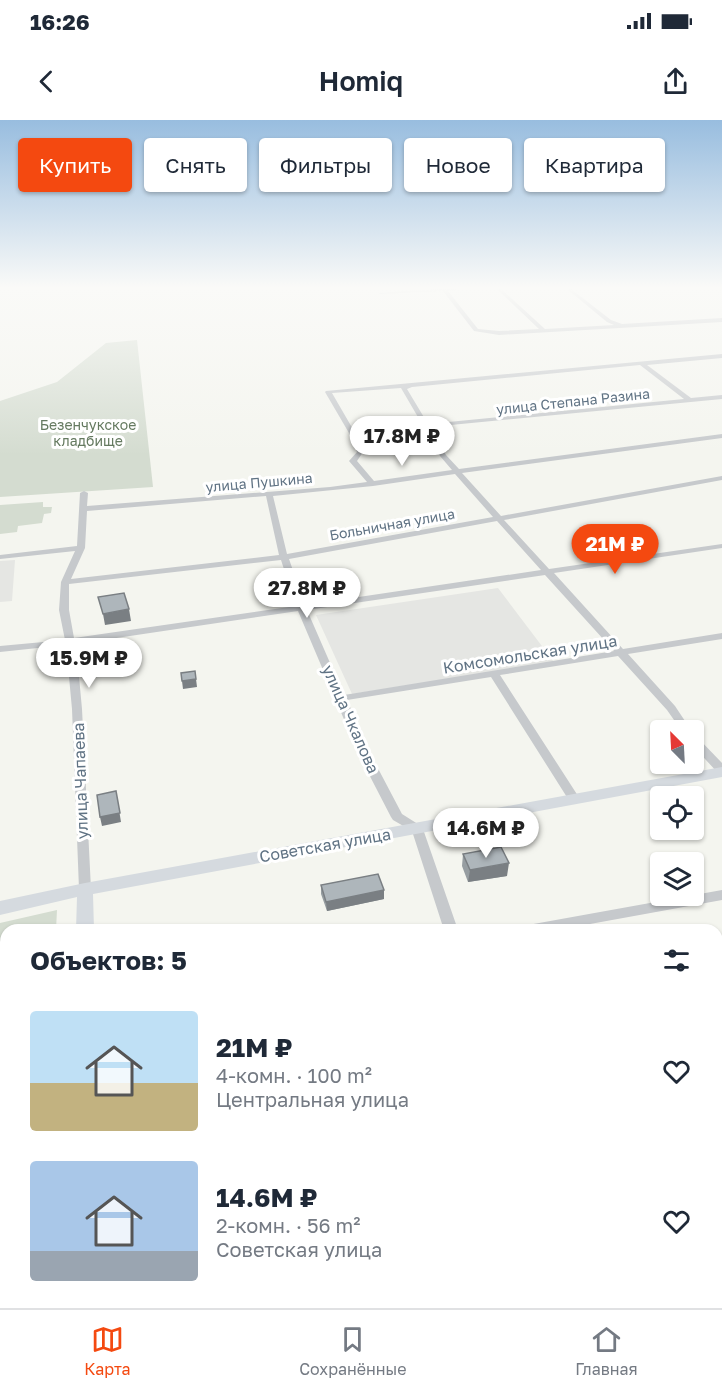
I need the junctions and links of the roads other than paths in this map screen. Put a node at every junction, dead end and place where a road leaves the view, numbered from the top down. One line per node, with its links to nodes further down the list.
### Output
1 (722, 356): 2 (street)
2 (642, 364): 3 (street); 5 (street)
3 (408, 386): 6 (street); 7 (street)
4 (722, 397): 5 (street, улица Степана Разина)
5 (689, 400): 6 (street, улица Степана Разина)
6 (427, 427): 7 (street, улица Степана Разина); 9 (street)
7 (352, 433): 11 (street)
8 (722, 436): 9 (street, улица Пушкина)
9 (457, 472): 11 (street, улица Пушкина); 15 (street)
10 (722, 478): 15 (street, Больничная улица)
11 (373, 484): 13 (street, улица Пушкина)
12 (84, 493): 14 (street, улица Чапаева)
13 (268, 495): 14 (street, улица Пушкина); 19 (street, улица Чкалова)
14 (82, 509): 17 (street, улица Чапаева)
15 (497, 518): 19 (street, Больничная улица); 20 (street)
16 (722, 546): 20 (street)
17 (81, 548): 18 (street); 21 (street, улица Чапаева)
18 (0, 557)
19 (284, 557): 21 (street, Больничная улица); 22 (street, улица Чкалова)
20 (546, 572): 22 (street); 26 (street)
21 (65, 582): 24 (street, улица Чапаева)
22 (301, 607): 24 (street); 28 (street, улица Чкалова)
23 (722, 636): 26 (street, Комсомольская улица)
24 (69, 642): 25 (street); 34 (street, улица Чапаева)
25 (0, 649)
26 (623, 654): 27 (street, Комсомольская улица); 29 (street)
27 (495, 675): 28 (street, Комсомольская улица); 32 (street)
28 (342, 698): 33 (street, улица Чкалова)
29 (679, 720)
30 (704, 751): 31 (street)
31 (722, 771): 32 (street, Советская улица)
32 (574, 799): 33 (street, Советская улица)
33 (417, 829): 34 (street, Советская улица); 38 (street)
34 (85, 889): 36 (street, Советская улица); 37 (street, улица Чапаева)
35 (722, 895): 39 (street)
36 (0, 908)
37 (85, 924)
38 (449, 924)
39 (561, 924)

